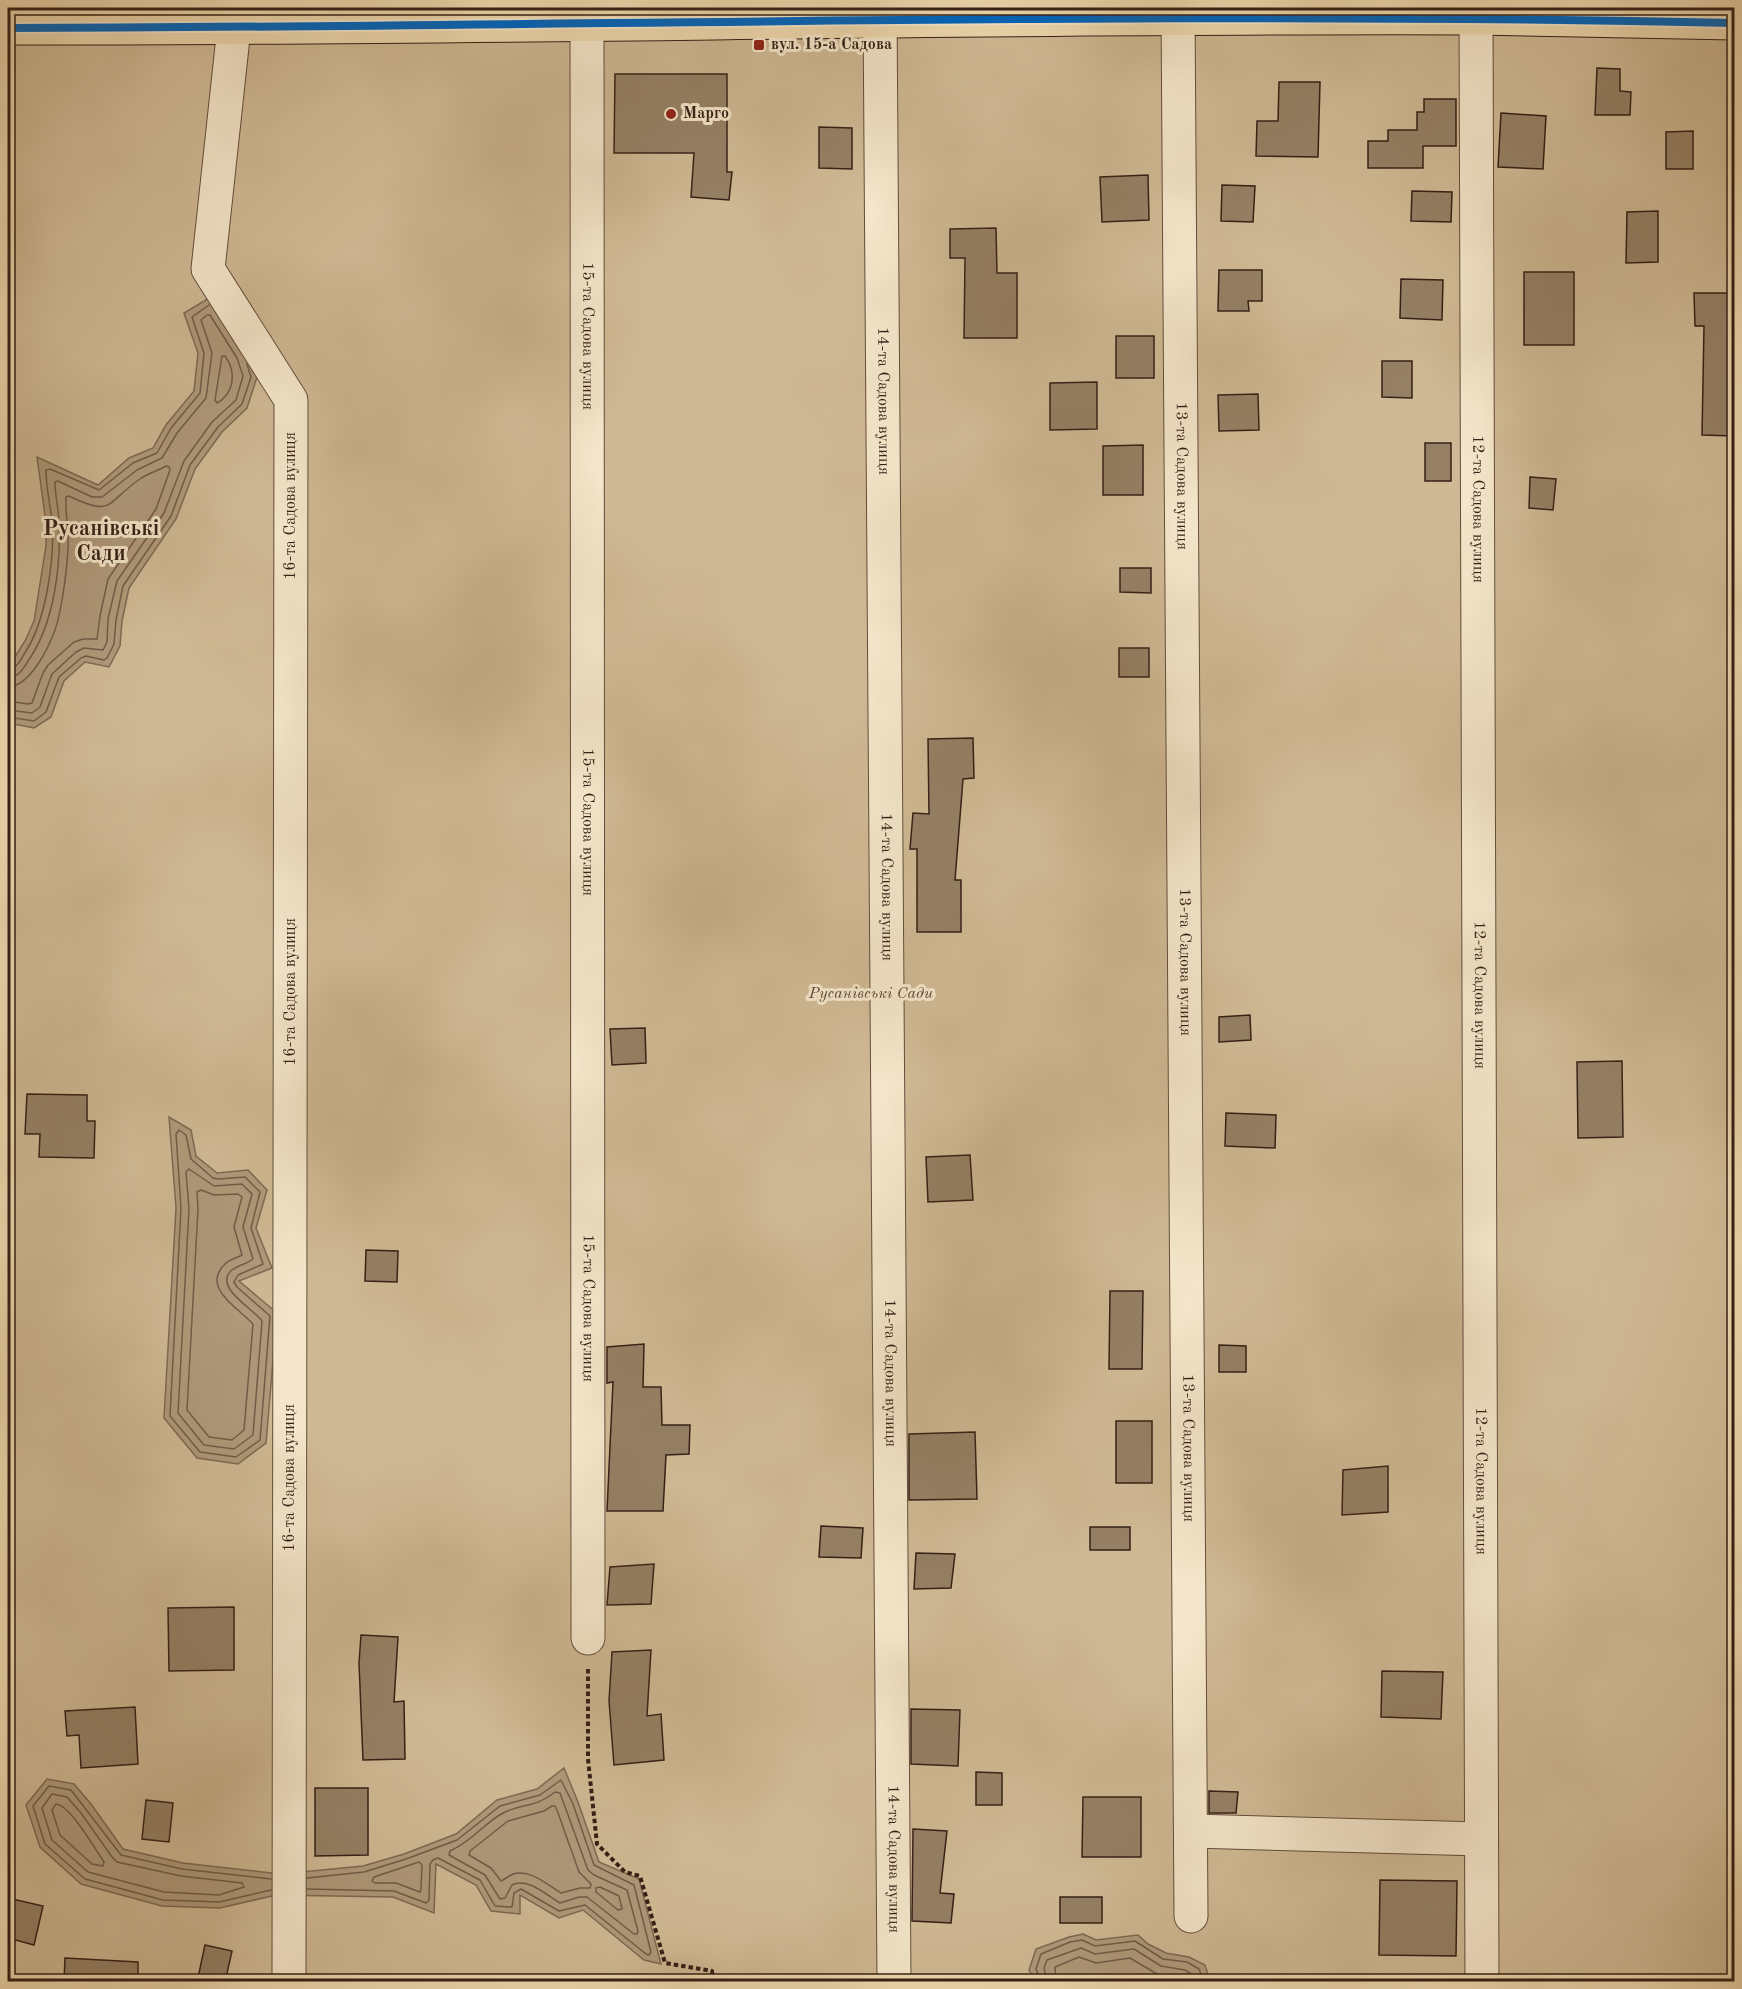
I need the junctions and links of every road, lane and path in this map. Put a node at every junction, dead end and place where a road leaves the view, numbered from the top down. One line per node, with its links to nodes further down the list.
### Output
1 (1178, 13): 2 (main road); 3 (main road); 9 (street, 13-та Садова вулиця)
2 (1476, 13): 5 (main road); 10 (street, 12-та Садова вулиця)
3 (880, 15): 4 (main road); 14 (street, 14-та Садова вулиця)
4 (587, 16): 7 (main road); 8 (street, 15-та Садова вулиця)
5 (1734, 23)
6 (8, 28): 7 (main road)
7 (234, 28): 12 (street, 16-та Садова вулиця)
8 (588, 1638): 13 (path)
9 (1192, 1831): 10 (street); 11 (street, 13-та Садова вулиця)
10 (1481, 1839): 15 (street, 12-та Садова вулиця)
11 (1191, 1916)
12 (289, 1982)
13 (713, 1982)
14 (894, 1982)
15 (1482, 1982)

